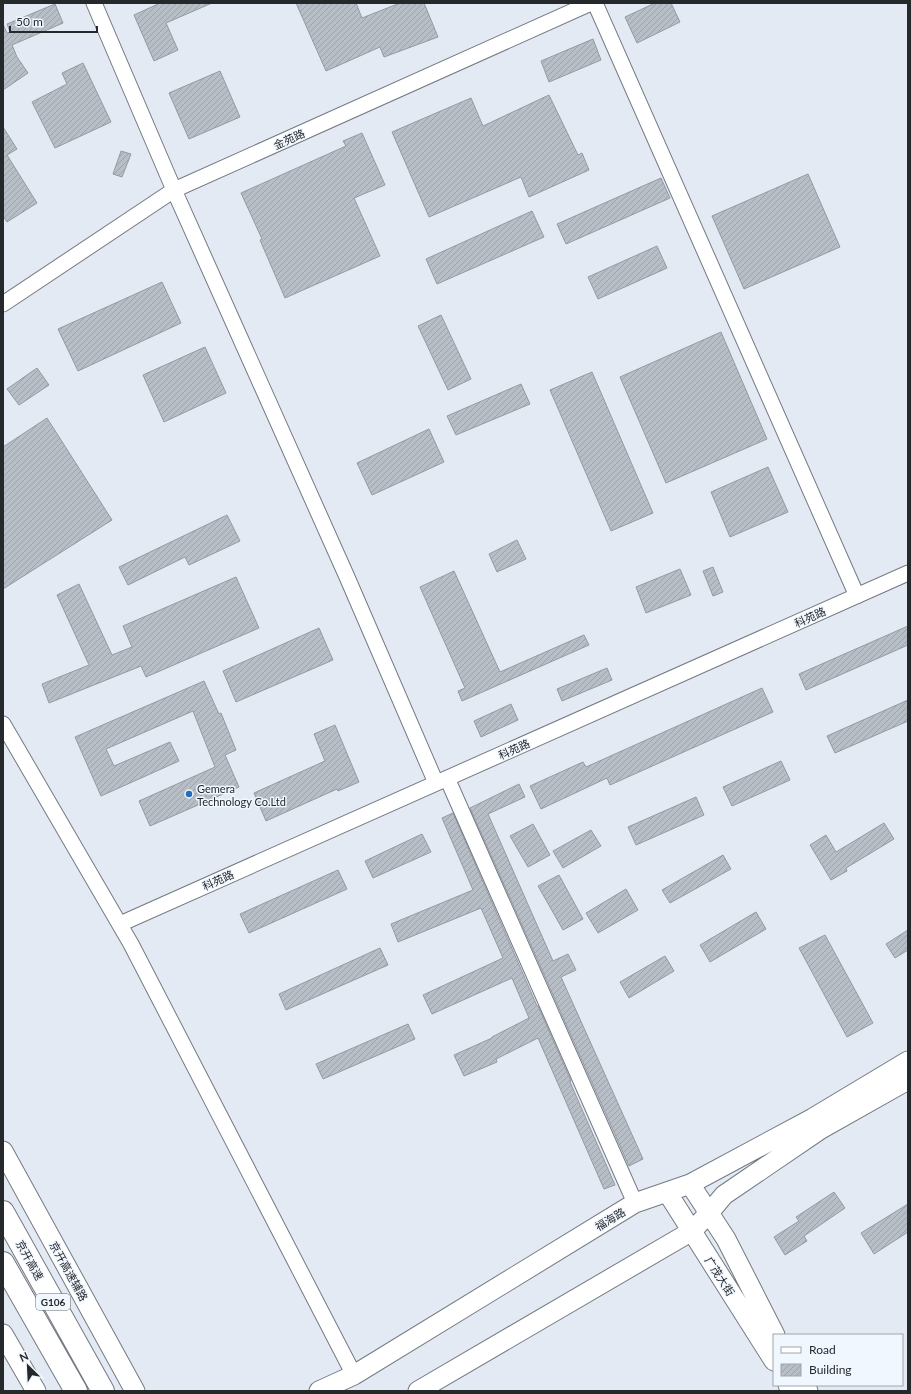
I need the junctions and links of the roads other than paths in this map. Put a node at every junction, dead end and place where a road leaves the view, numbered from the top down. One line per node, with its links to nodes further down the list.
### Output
1 (94, 3): 4 (street)
2 (591, 3): 4 (street, 金苑路)
3 (595, 3): 7 (street)
4 (174, 190): 5 (street, 金苑路); 9 (street)
5 (3, 304)
6 (908, 573): 7 (street, 科苑路)
7 (857, 596): 9 (street, 科苑路)
8 (3, 724): 10 (street)
9 (441, 781): 10 (street, 科苑路); 16 (street)
10 (120, 924): 24 (street)
11 (908, 1061): 14 (main road, 福海路)
12 (908, 1080): 18 (main road)
13 (3, 1151): 28 (main road, 京开高速辅路)
14 (690, 1184): 15 (main road, 福海路); 18 (main road, 广茂大街)
15 (667, 1192): 16 (main road, 福海路); 19 (main road, 广茂大街)
16 (635, 1203): 24 (main road, 福海路)
17 (3, 1212): 27 (highway, 京开高速 / G106)
18 (709, 1213): 19 (main road); 22 (main road, 广茂大街)
19 (692, 1231): 23 (main road, 广茂大街); 30 (main road)
20 (3, 1263): 26 (highway, G106)
21 (3, 1334): 25 (main road)
22 (774, 1334)
23 (773, 1359)
24 (354, 1375): 29 (main road, 福海路)
25 (36, 1391)
26 (76, 1391)
27 (103, 1391)
28 (135, 1391)
29 (319, 1391)
30 (418, 1391)

